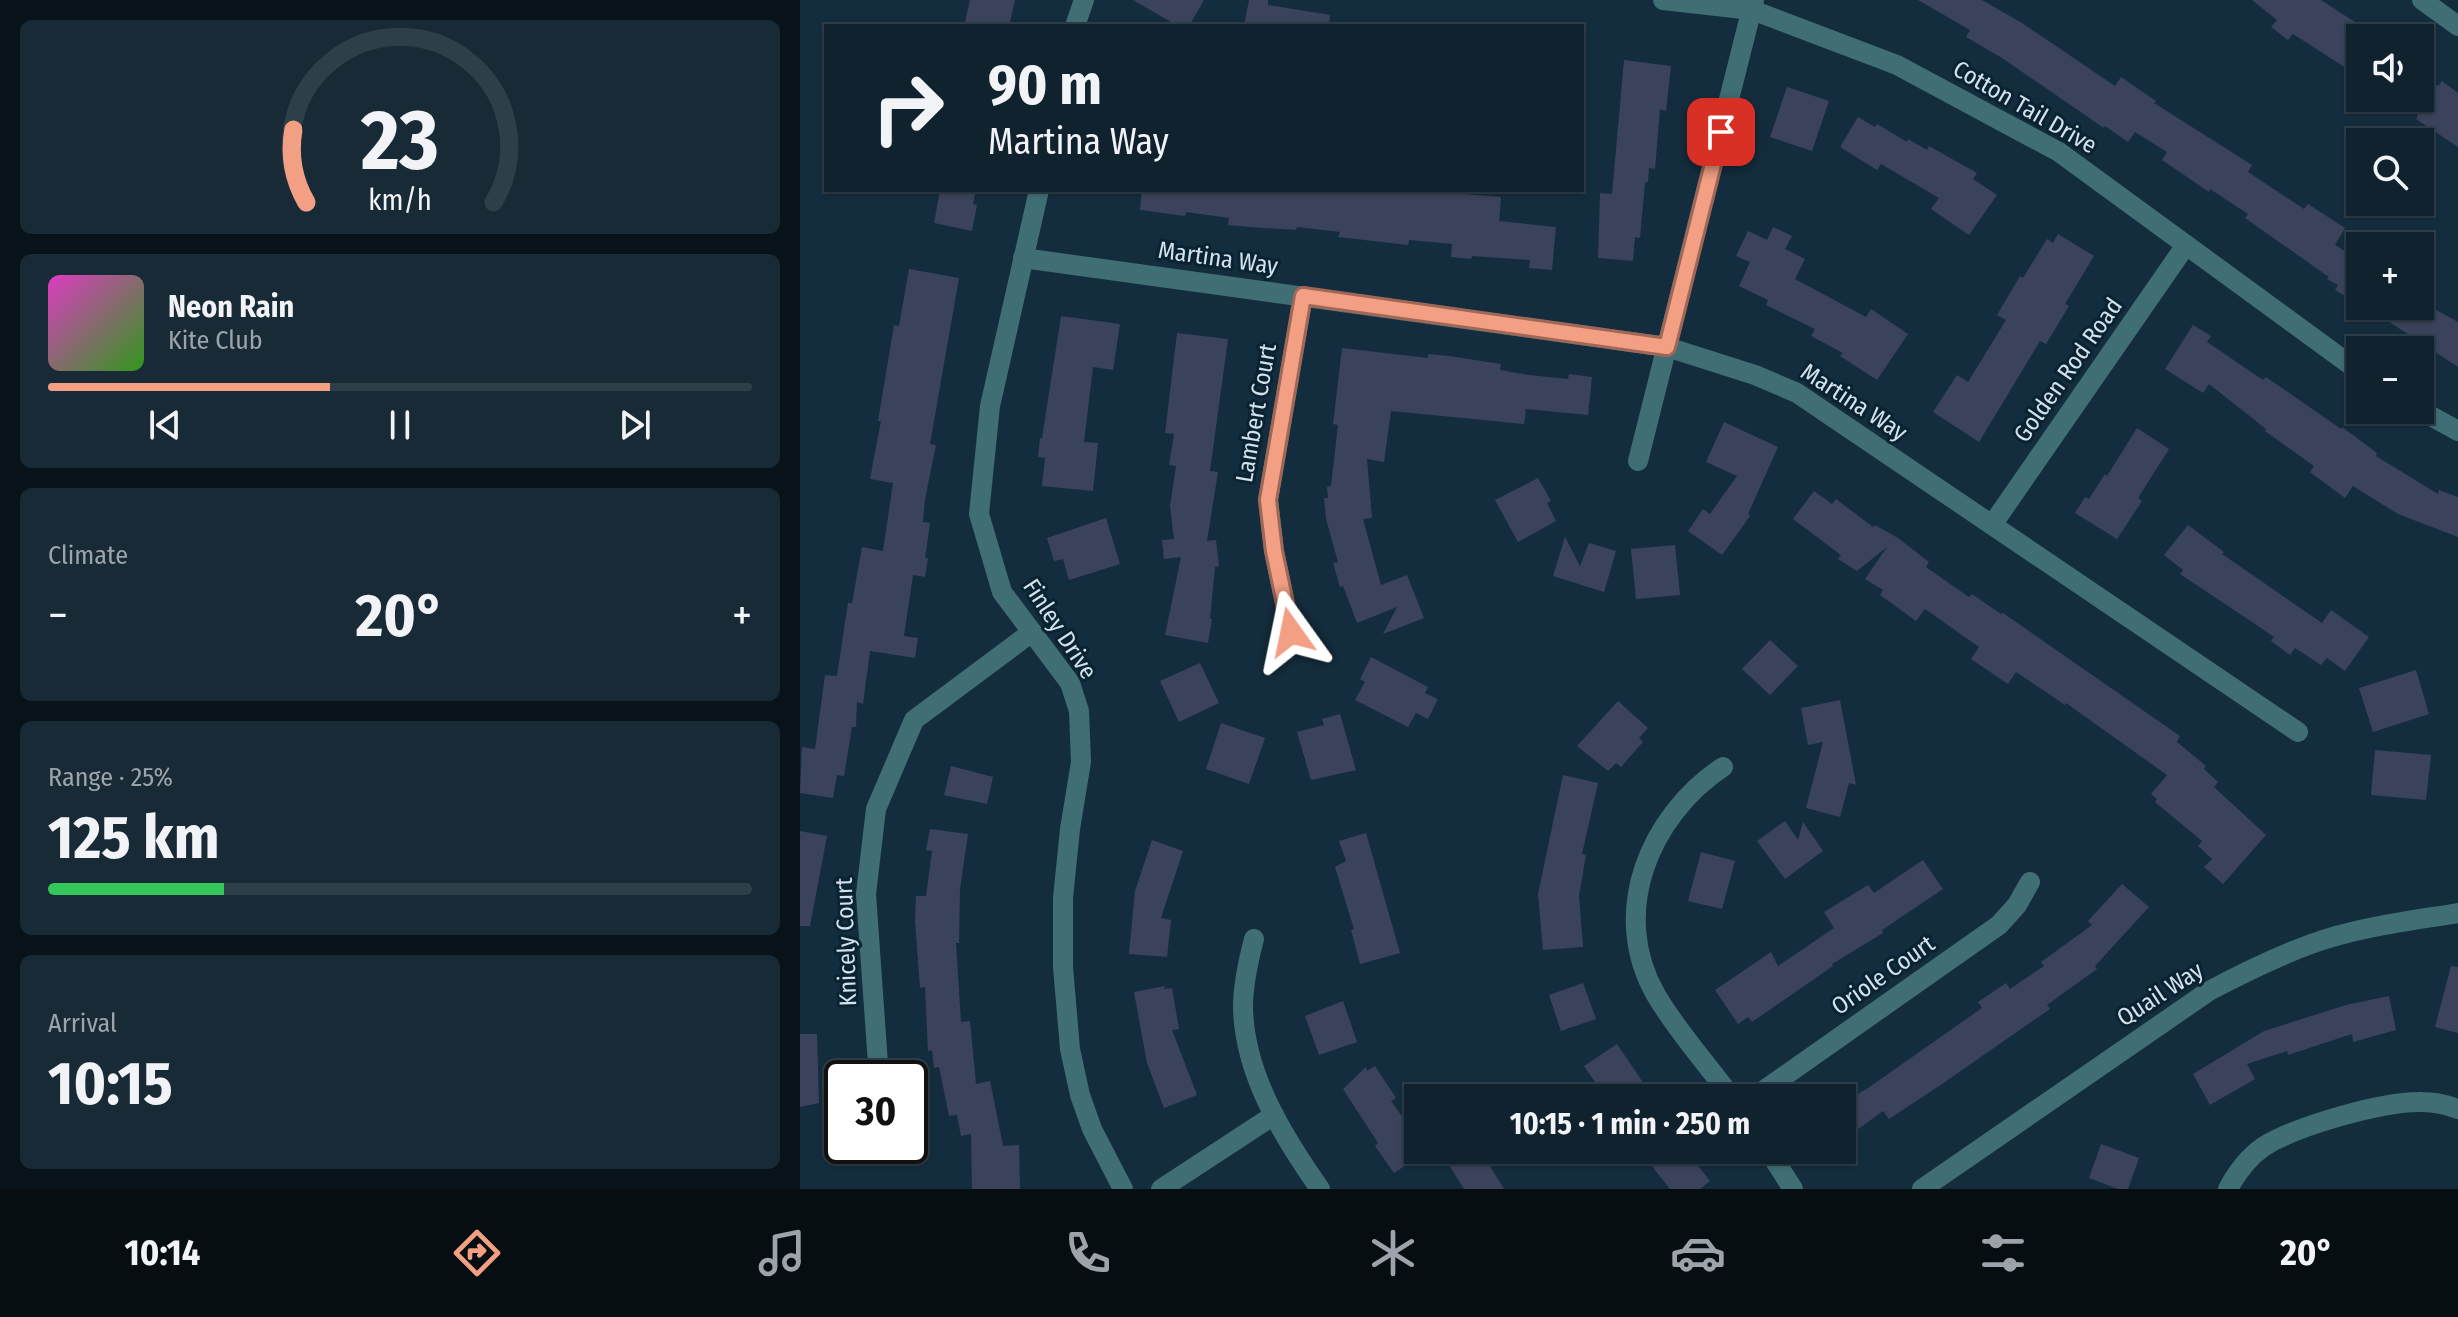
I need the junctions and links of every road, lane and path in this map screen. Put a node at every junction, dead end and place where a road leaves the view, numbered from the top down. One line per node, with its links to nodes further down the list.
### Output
1 (1084, 0): 5 (street)
2 (1663, 0): 4 (street, Cotton Tail Drive)
3 (2422, 0): 6 (street)
4 (1753, 5): 8 (street, Cotton Tail Drive); 11 (street)
5 (1076, 24)
6 (2458, 26)
7 (1039, 192): 9 (street, Finley Drive)
8 (2186, 245): 12 (street, Cotton Tail Drive); 16 (street, Golden Rod Road)
9 (1023, 258): 10 (street, Martina Way); 17 (street, Finley Drive)
10 (1303, 296): 11 (street, Martina Way); 18 (street, Lambert Court)
11 (1667, 347): 15 (street); 16 (street, Martina Way)
12 (2346, 362)
13 (2434, 418): 14 (street)
14 (2458, 431)
15 (1638, 461)
16 (1992, 525): 19 (street, Martina Way)
17 (1032, 632): 24 (street, Knicely Court); 30 (street, Finley Drive)
18 (1291, 632)
19 (2298, 732)
20 (1723, 767): 25 (street)
21 (2030, 882): 26 (street, Oriole Court)
22 (2458, 913): 34 (street, Quail Way)
23 (1254, 939): 28 (street)
24 (878, 1060)
25 (1722, 1084)
26 (1773, 1084)
27 (2458, 1109): 35 (street)
28 (1274, 1115): 31 (street); 32 (street)
29 (1777, 1164): 33 (street)
30 (1123, 1189)
31 (1161, 1189)
32 (1320, 1189)
33 (1793, 1189)
34 (1922, 1189)
35 (2228, 1189)

